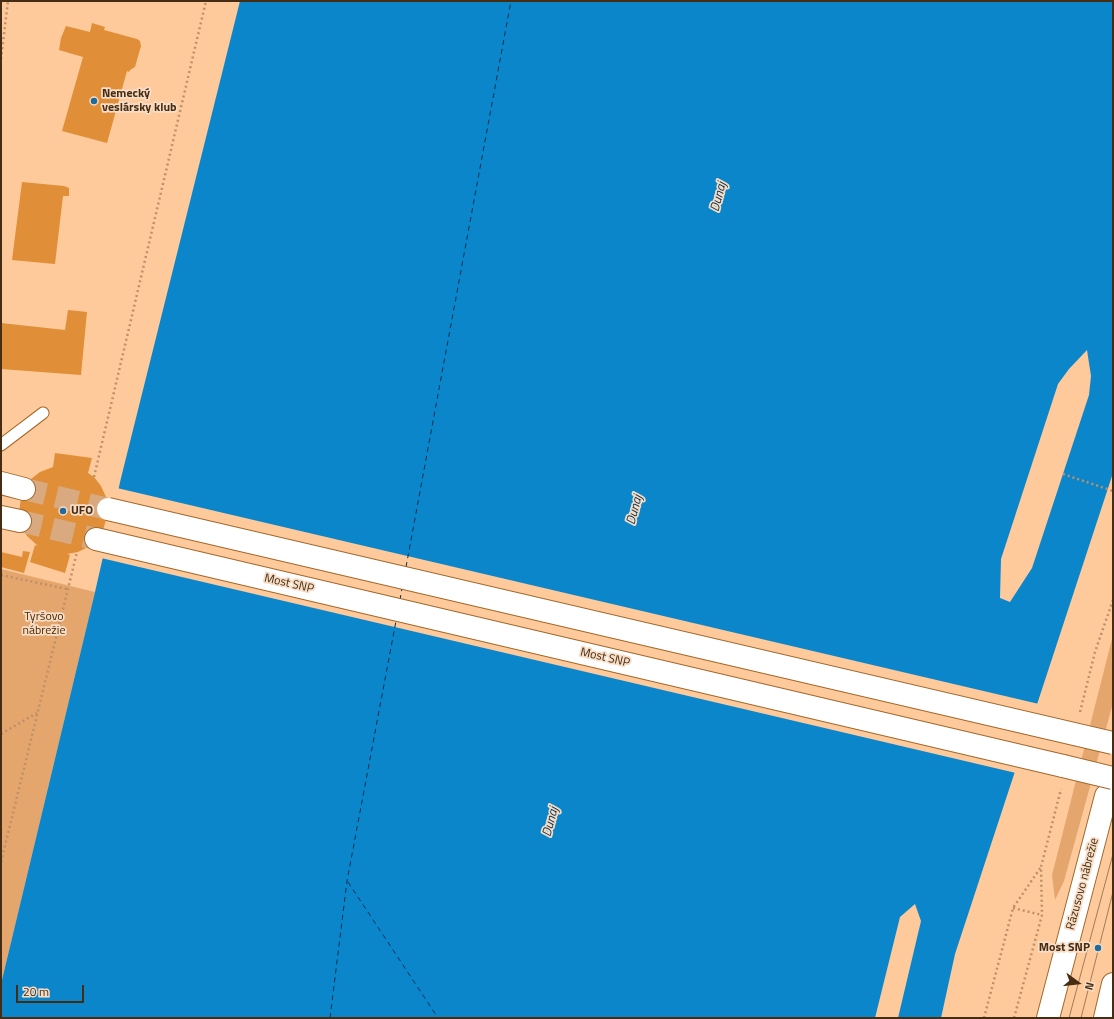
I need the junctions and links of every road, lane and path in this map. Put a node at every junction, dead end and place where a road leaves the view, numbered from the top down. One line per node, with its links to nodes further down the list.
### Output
1 (8, 1): 3 (path)
2 (206, 1): 7 (path)
3 (1, 59)
4 (43, 413): 5 (lane)
5 (1, 445)
6 (1063, 474): 10 (path)
7 (94, 477)
8 (1, 484): 9 (main road)
9 (24, 489)
10 (1113, 491)
11 (108, 509): 20 (main road, bridge)
12 (96, 539): 22 (main road, Most SNP, bridge)
13 (77, 552): 15 (path)
14 (1, 575): 15 (path)
15 (68, 589): 17 (path)
16 (1113, 600): 18 (path)
17 (37, 713): 19 (path); 23 (path)
18 (1079, 714)
19 (1, 734)
20 (1113, 743)
21 (1062, 784): 24 (path)
22 (1110, 787): 30 (main road, Rázusovo nábrežie)
23 (1, 862)
24 (1041, 868): 25 (path); 26 (path)
25 (1013, 908): 26 (path); 28 (path)
26 (1042, 916): 29 (path)
27 (1113, 984): 31 (main road)
28 (984, 1018)
29 (1014, 1018)
30 (1048, 1018)
31 (1105, 1018)

